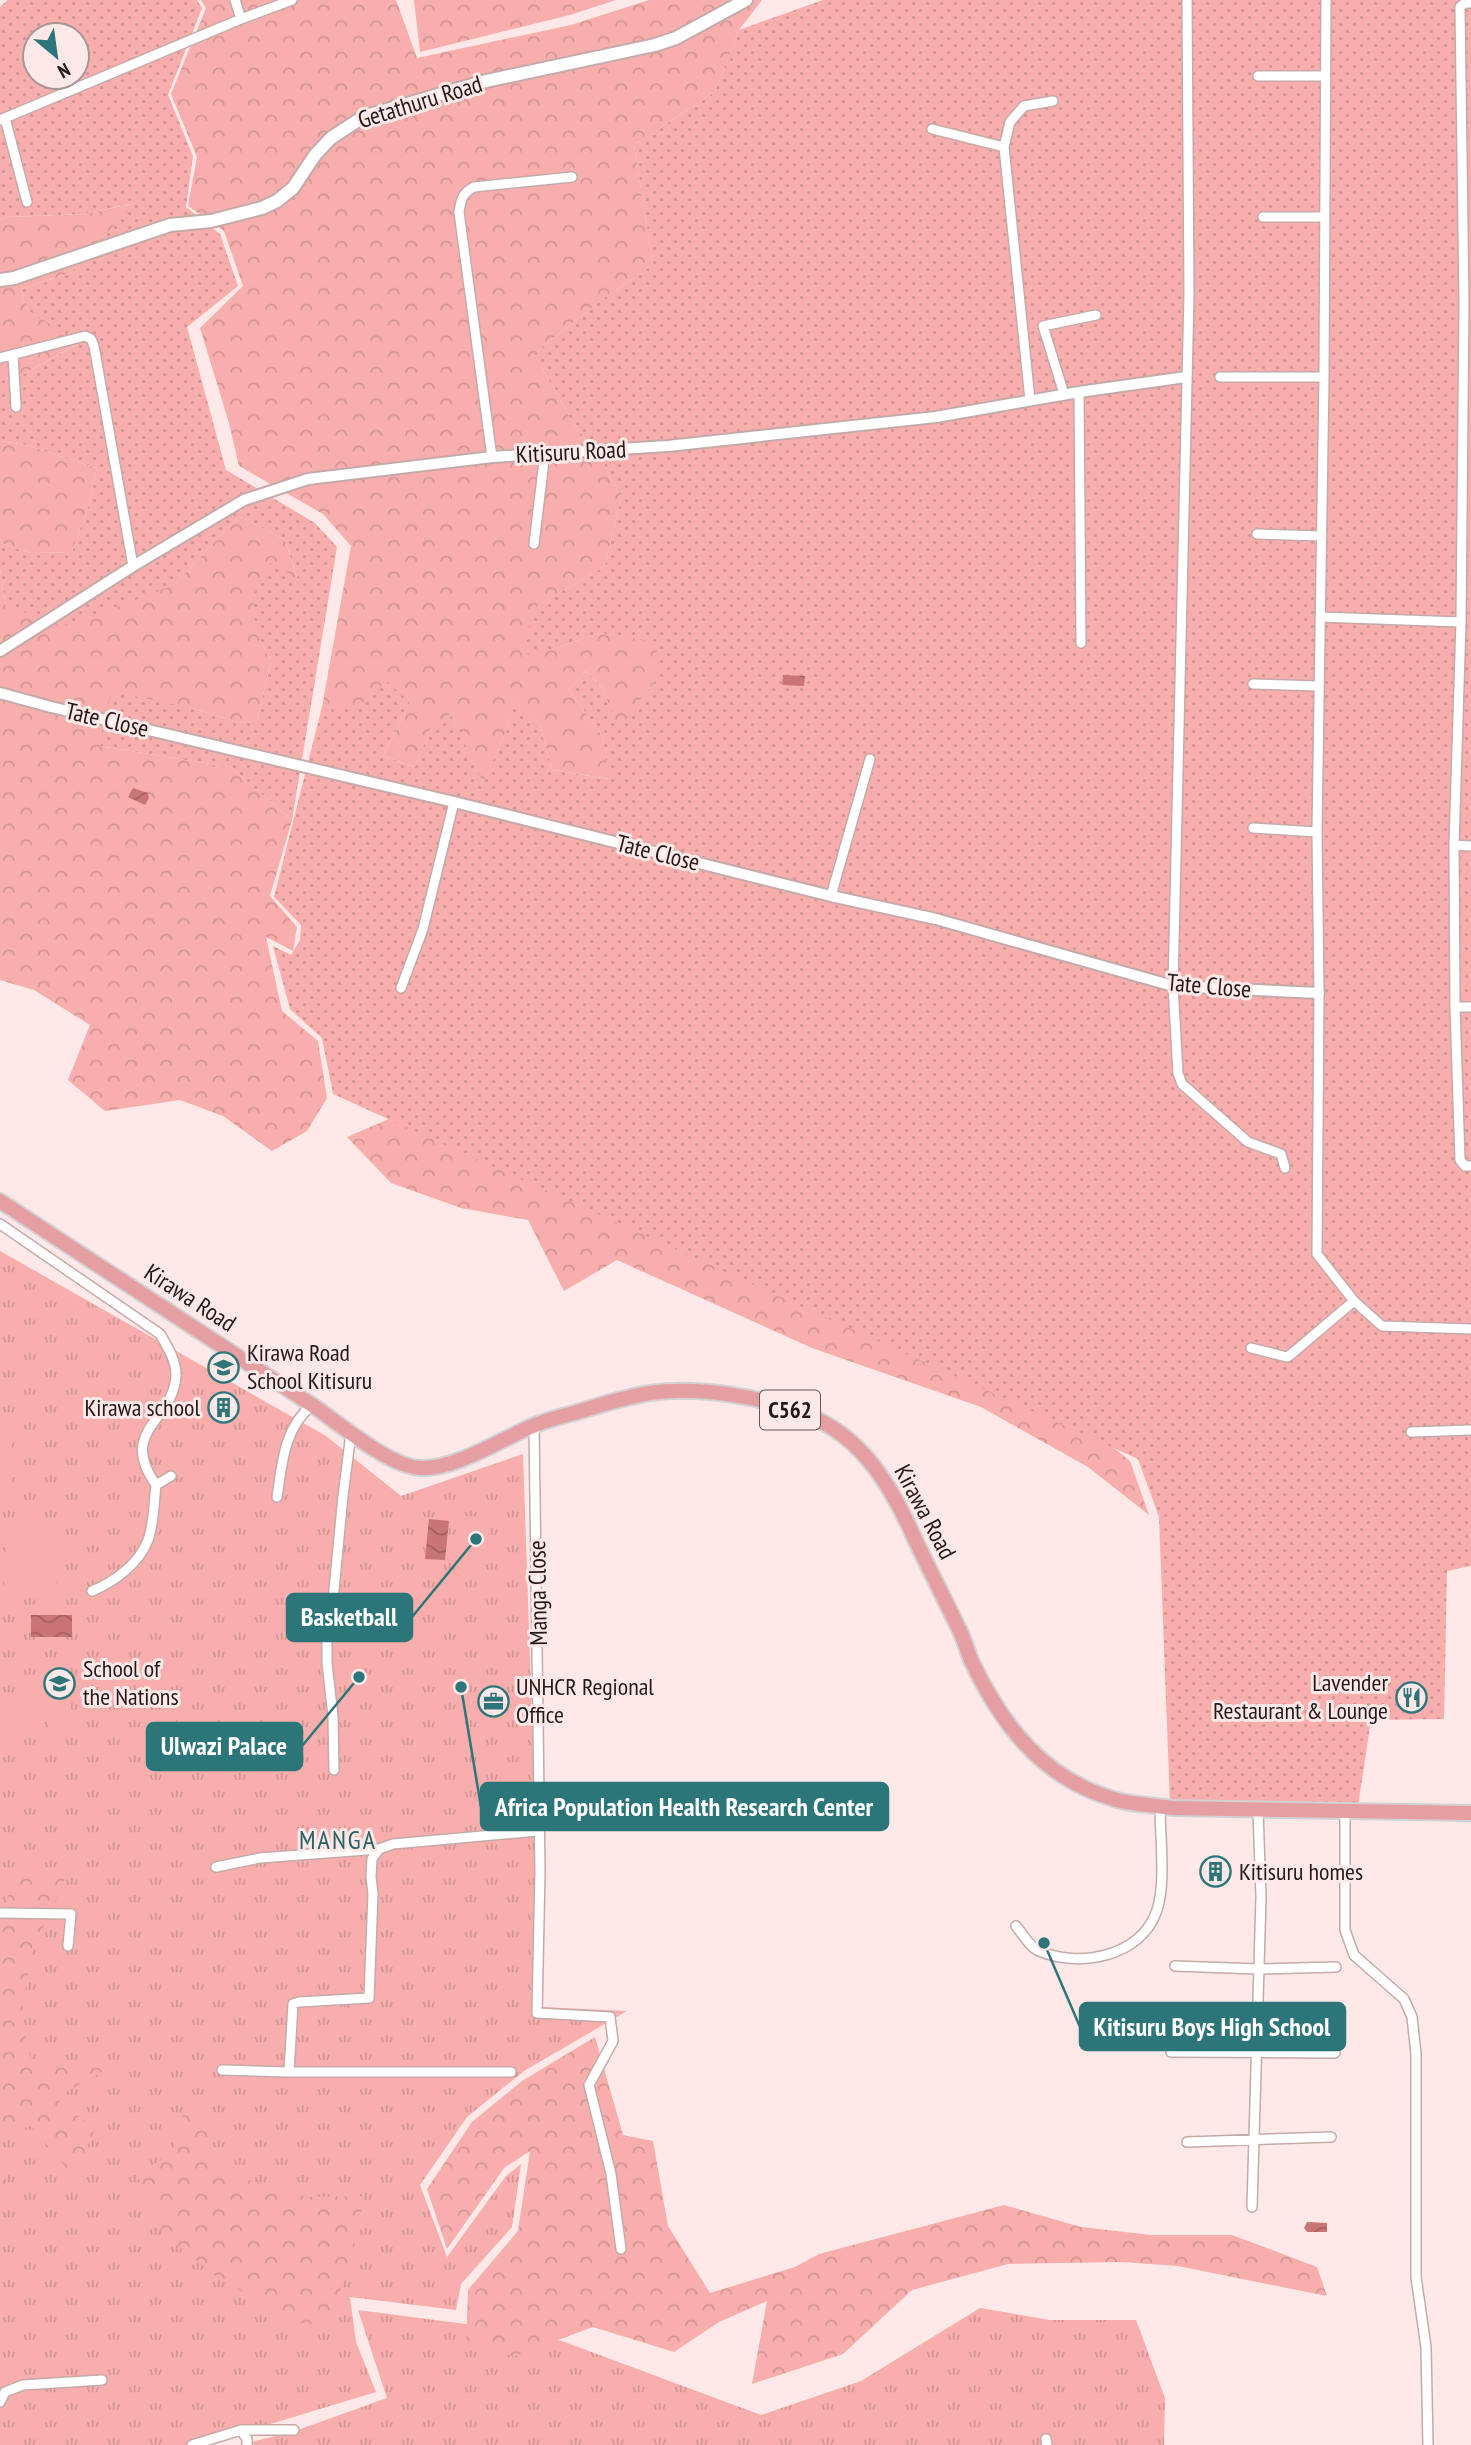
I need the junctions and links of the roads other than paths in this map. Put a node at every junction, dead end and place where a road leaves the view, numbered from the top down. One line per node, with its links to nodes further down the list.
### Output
1 (235, 0): 7 (street)
2 (292, 0): 7 (street)
3 (746, 0): 19 (main road, Getathuru Road)
4 (1186, 0): 24 (street)
5 (1326, 0): 9 (street)
6 (1471, 3): 14 (street)
7 (242, 19): 11 (street)
8 (1258, 76): 9 (street)
9 (1325, 76): 18 (street)
10 (1053, 101): 13 (street)
11 (3, 119): 16 (street)
12 (932, 129): 13 (street)
13 (1004, 147): 29 (street)
14 (1467, 152): 20 (street)
15 (572, 177): 32 (street)
16 (26, 202)
17 (1263, 217): 18 (street)
18 (1324, 217): 26 (street)
19 (0, 280)
20 (1467, 303): 33 (street)
21 (1096, 314): 28 (street)
22 (13, 355): 23 (street); 30 (street); 37 (street)
23 (0, 358)
24 (1186, 377): 27 (street, Kitisuru Road); 52 (street)
25 (1220, 377): 26 (street)
26 (1324, 377): 35 (street)
27 (1079, 392): 28 (street, Kitisuru Road); 40 (street)
28 (1064, 394): 29 (street, Kitisuru Road)
29 (1030, 400): 31 (street, Kitisuru Road)
30 (16, 407)
31 (545, 453): 32 (street, Kitisuru Road); 36 (street)
32 (492, 457): 37 (street, Kitisuru Road)
33 (1467, 460): 39 (street)
34 (1257, 534): 35 (street)
35 (1322, 536): 38 (street)
36 (534, 544)
37 (133, 566): 41 (street, Kitisuru Road)
38 (1320, 617): 39 (street); 43 (street)
39 (1461, 622): 49 (street)
40 (1081, 643)
41 (0, 651)
42 (1253, 684): 43 (street)
43 (1319, 686): 48 (street)
44 (0, 693): 46 (street, Tate Close)
45 (870, 759): 51 (street)
46 (454, 802): 51 (street, Tate Close); 53 (street)
47 (1252, 828): 48 (street)
48 (1317, 832): 54 (street)
49 (1454, 845): 50 (street); 55 (street)
50 (1471, 846)
51 (831, 897): 52 (street, Tate Close)
52 (1173, 986): 54 (street, Tate Close); 58 (street)
53 (401, 988)
54 (1319, 993): 61 (street)
55 (1455, 1007): 56 (street); 57 (street)
56 (1471, 1007)
57 (1471, 1166)
58 (1285, 1167)
59 (0, 1201): 64 (main road, Kirawa Road / C562)
60 (0, 1224): 70 (street)
61 (1354, 1301): 62 (street); 63 (street)
62 (1471, 1329)
63 (1251, 1348)
64 (312, 1405): 68 (main road, Kirawa Road / C562); 71 (street)
65 (534, 1425): 68 (main road, Kirawa Road / C562); 74 (main road, Kirawa Road / C562); 78 (street, Manga Close)
66 (1471, 1430): 67 (street)
67 (1411, 1432)
68 (351, 1433): 73 (street)
69 (170, 1476): 70 (street)
70 (156, 1485): 72 (street)
71 (277, 1497)
72 (92, 1591)
73 (334, 1770)
74 (1160, 1807): 75 (main road, Kirawa Road / C562); 82 (street)
75 (1258, 1810): 76 (main road, Kirawa Road / C562); 86 (street)
76 (1345, 1811): 77 (main road, Kirawa Road / C562); 104 (street)
77 (1471, 1813)
78 (538, 1831): 79 (street); 97 (street, Manga Close)
79 (379, 1849): 80 (street); 91 (street)
80 (216, 1867)
81 (0, 1913): 83 (street)
82 (1016, 1926)
83 (68, 1946)
84 (1175, 1966): 86 (street)
85 (1336, 1968): 86 (street)
86 (1258, 1969): 88 (street)
87 (1171, 2052): 88 (street)
88 (1256, 2053): 89 (street); 94 (street)
89 (1335, 2053)
90 (222, 2070): 91 (street)
91 (289, 2072): 92 (street)
92 (511, 2072)
93 (1331, 2137): 94 (street)
94 (1255, 2140): 95 (street); 96 (street)
95 (1187, 2142)
96 (1252, 2207)
97 (621, 2249)
98 (102, 2380): 99 (street)
99 (0, 2402)
100 (241, 2430): 101 (street); 102 (street); 103 (street)
101 (294, 2430)
102 (192, 2445)
103 (247, 2445)
104 (1428, 2445)

